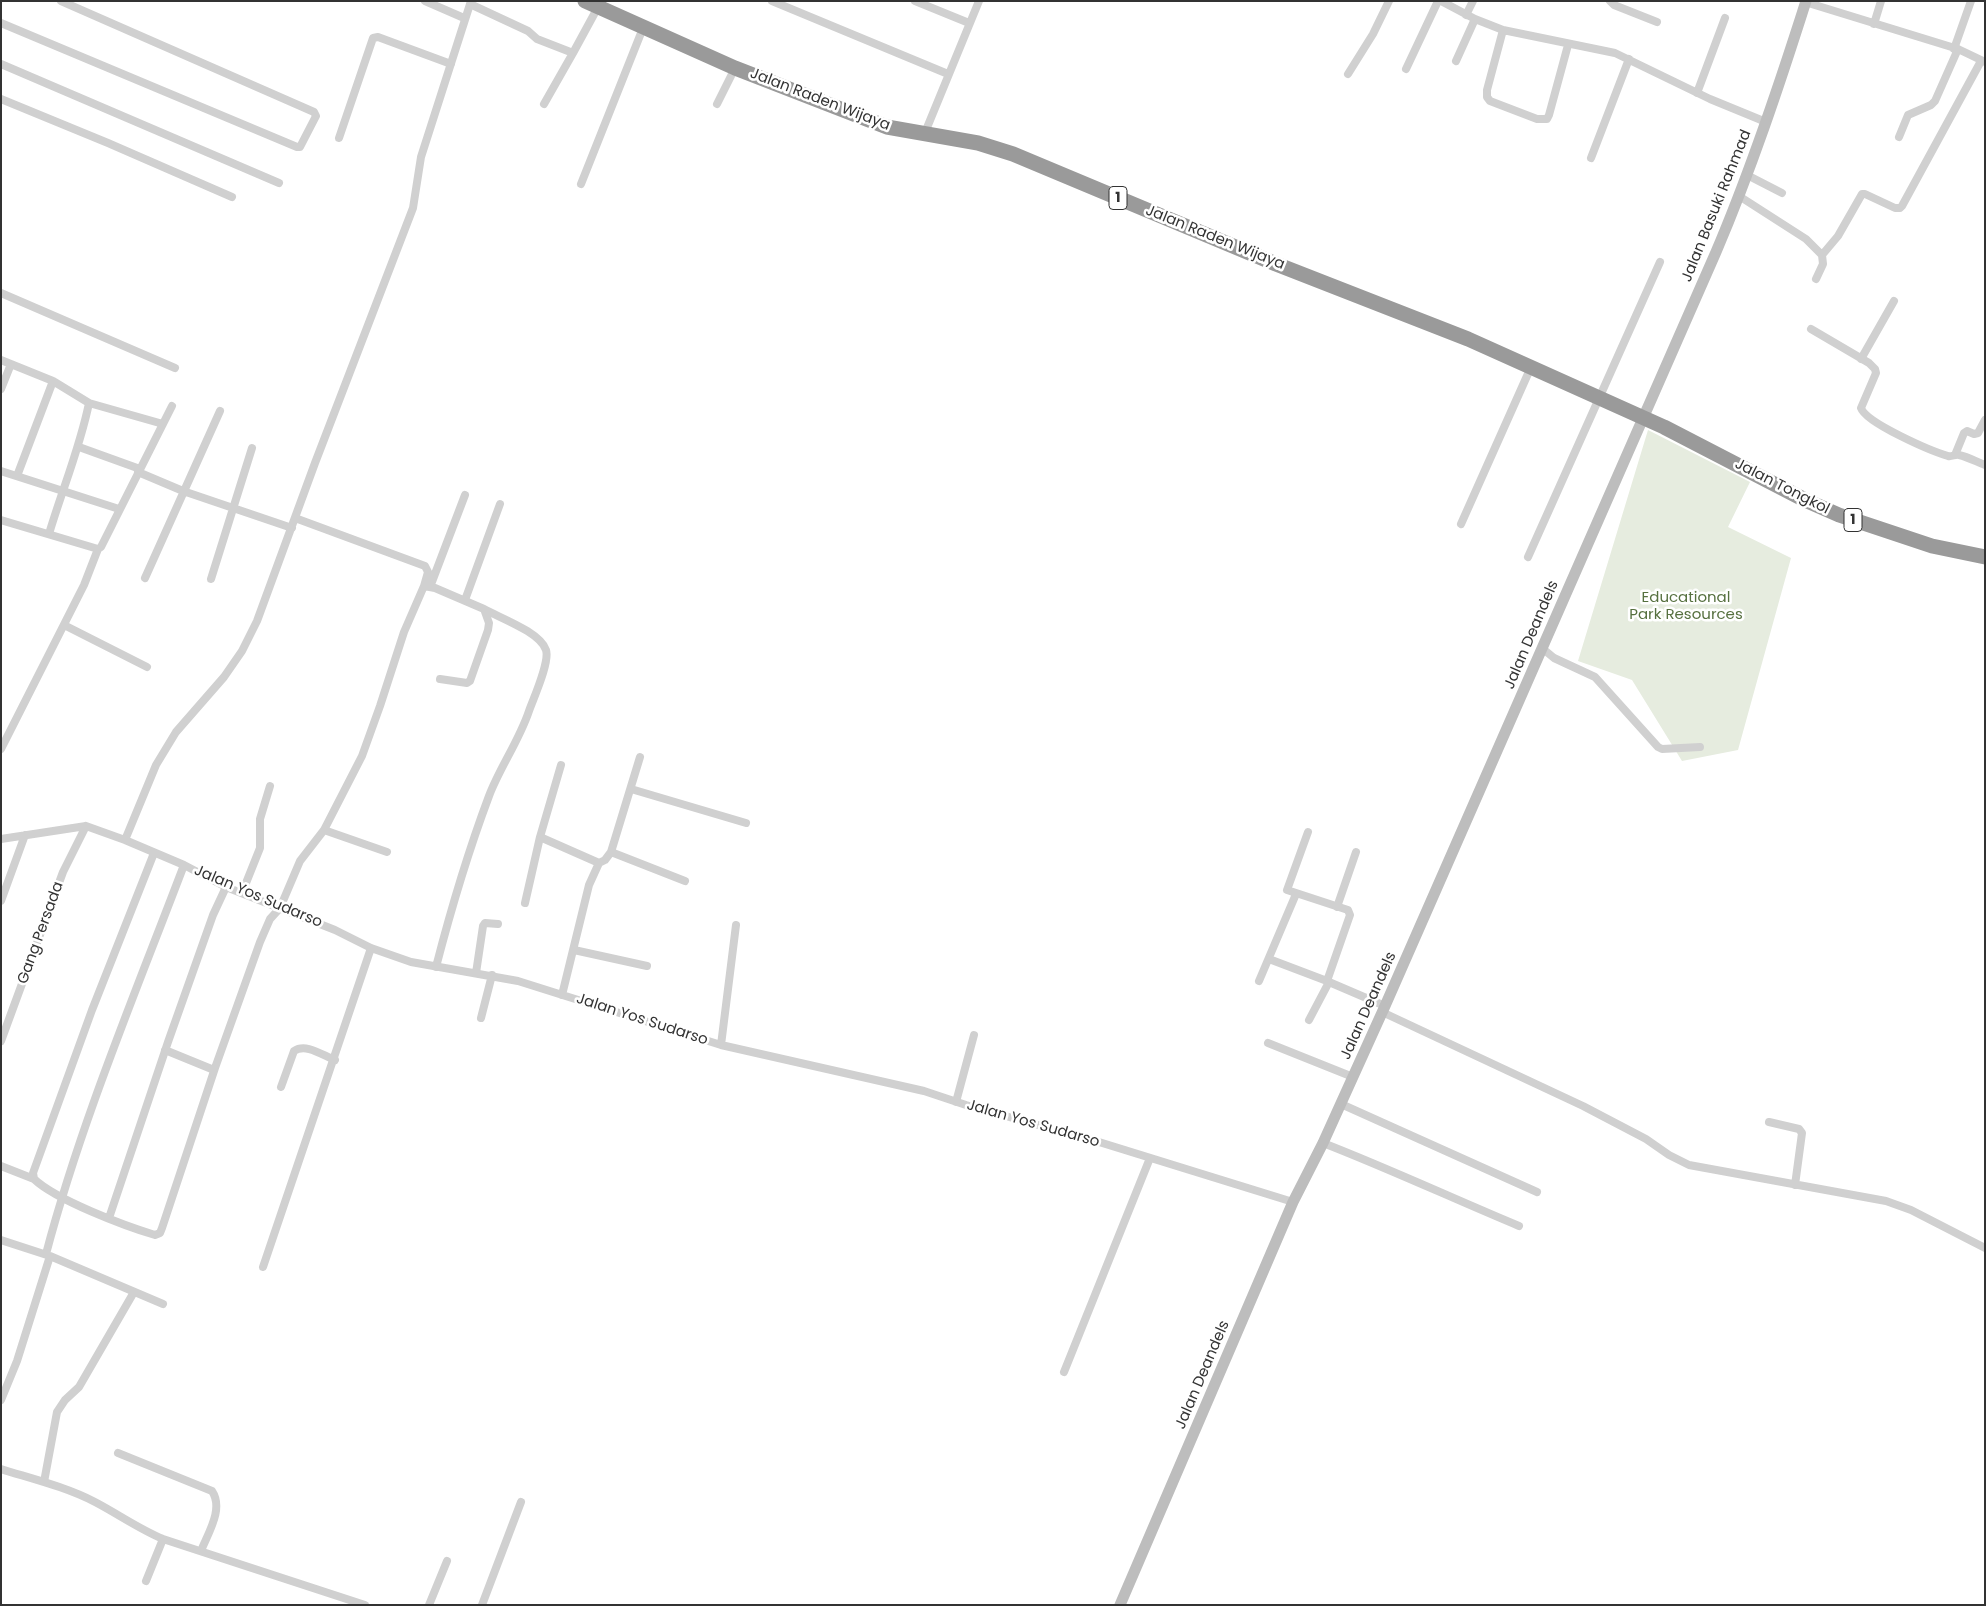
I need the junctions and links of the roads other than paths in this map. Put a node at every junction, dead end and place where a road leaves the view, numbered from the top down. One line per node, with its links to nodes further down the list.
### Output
1 (60, 1): 20 (street)
2 (425, 1): 16 (street)
3 (772, 1): 35 (street)
4 (915, 1): 21 (street)
5 (979, 1): 21 (street)
6 (1389, 1): 36 (street)
7 (1439, 1): 15 (street); 34 (street)
8 (1473, 1): 15 (street)
9 (1610, 1): 19 (street)
10 (1882, 1): 22 (street)
11 (1971, 1): 26 (street)
12 (470, 2): 16 (street); 27 (street)
13 (1806, 2): 22 (street); 41 (street, Jalan Basuki Rahmad)
14 (591, 4): 23 (highway, Jalan Raden Wijaya / 1); 27 (street)
15 (1466, 15): 18 (street)
16 (464, 18): 32 (street)
17 (1726, 18): 37 (street)
18 (1475, 19): 24 (street); 29 (street)
19 (1657, 22)
20 (1, 23)
21 (969, 24): 35 (street)
22 (1874, 24): 26 (street)
23 (643, 28): 33 (highway, Jalan Raden Wijaya / 1); 48 (street)
24 (1502, 30): 25 (street); 25 (street)
25 (1568, 45): 28 (street)
26 (1956, 49): 30 (street); 43 (street)
27 (573, 53): 39 (street)
28 (1629, 59): 37 (street); 45 (street)
29 (1456, 61)
30 (1983, 62): 52 (street)
31 (1, 64): 47 (street)
32 (451, 64): 44 (street); 85 (street)
33 (735, 68): 40 (street); 42 (highway, Jalan Raden Wijaya / 1)
34 (1406, 70)
35 (948, 74): 42 (street)
36 (1348, 74)
37 (1697, 93): 41 (street)
38 (1, 99): 51 (street)
39 (544, 104)
40 (716, 104)
41 (1766, 122): 46 (street, Jalan Basuki Rahmad)
42 (924, 135): 61 (highway, Jalan Raden Wijaya / 1)
43 (1899, 137)
44 (339, 138)
45 (1591, 158)
46 (1747, 175): 49 (street); 50 (street, Jalan Basuki Rahmad)
47 (279, 183)
48 (581, 184)
49 (1782, 193)
50 (1739, 196): 52 (street); 69 (street, Jalan Basuki Rahmad)
51 (232, 197)
52 (1822, 255): 54 (street)
53 (1660, 262): 65 (street)
54 (1816, 279)
55 (1, 293): 62 (street)
56 (1894, 301): 59 (street)
57 (1811, 329): 59 (street)
58 (1, 360): 60 (street)
59 (1861, 360): 74 (street)
60 (11, 364): 63 (street); 64 (street)
61 (1531, 367): 65 (highway, Jalan Raden Wijaya / 1); 87 (street)
62 (175, 368)
63 (53, 381): 66 (street); 78 (street)
64 (1, 389)
65 (1599, 399): 69 (highway, Jalan Raden Wijaya / 1); 91 (street)
66 (89, 403): 71 (street); 72 (street)
67 (172, 406): 71 (street)
68 (220, 411): 80 (street)
69 (1643, 418): 92 (highway, Jalan Tongkol / 1); 99 (street, Jalan Deandels)
70 (1985, 420): 74 (street)
71 (163, 424): 77 (street)
72 (78, 447): 77 (street); 79 (street)
73 (252, 448): 83 (street)
74 (1955, 455): 75 (street)
75 (1985, 465)
76 (1, 471): 78 (street)
77 (139, 471): 80 (street); 84 (street)
78 (17, 476): 79 (street)
79 (62, 491): 84 (street); 89 (street)
80 (182, 491): 83 (street); 93 (street)
81 (465, 495): 95 (street)
82 (500, 504): 96 (street)
83 (234, 508): 88 (street); 94 (street)
84 (119, 509): 90 (street)
85 (295, 518): 88 (street); 95 (street)
86 (1, 520): 89 (street)
87 (1461, 524)
88 (292, 528): 115 (street)
89 (50, 534): 90 (street)
90 (98, 549): 98 (street)
91 (1528, 557)
92 (1985, 557)
93 (145, 578)
94 (212, 579)
95 (427, 586): 96 (street); 110 (street)
96 (465, 600): 97 (street)
97 (484, 609): 101 (street); 136 (street)
98 (64, 625): 100 (street); 103 (street)
99 (1541, 650): 102 (street); 142 (street, Jalan Deandels)
100 (147, 667)
101 (440, 679)
102 (1700, 746)
103 (1, 750)
104 (640, 757): 107 (street)
105 (561, 765): 113 (street)
106 (270, 786): 124 (street)
107 (631, 789): 108 (street); 117 (street)
108 (746, 823)
109 (86, 826): 112 (street, Jalan Yos Sudarso); 115 (street, Jalan Yos Sudarso); 146 (street, Gang Persada)
110 (324, 830): 116 (street); 129 (street)
111 (1308, 832): 125 (street)
112 (25, 835): 114 (street, Jalan Yos Sudarso); 126 (street)
113 (540, 837): 120 (street); 127 (street)
114 (1, 839)
115 (125, 840): 119 (street, Jalan Yos Sudarso)
116 (386, 852)
117 (610, 852): 120 (street); 122 (street)
118 (1356, 852): 128 (street)
119 (154, 853): 121 (street, Jalan Yos Sudarso); 160 (street)
120 (599, 863): 133 (street)
121 (184, 866): 123 (street, Jalan Yos Sudarso); 163 (street)
122 (685, 881)
123 (226, 887): 124 (street, Jalan Yos Sudarso); 148 (street)
124 (242, 893): 129 (street, Jalan Yos Sudarso)
125 (1296, 894): 128 (street); 134 (street)
126 (1, 901)
127 (525, 902)
128 (1337, 907): 140 (street)
129 (280, 908): 132 (street, Jalan Yos Sudarso); 151 (street)
130 (498, 924): 137 (street)
131 (736, 925): 149 (street)
132 (371, 948): 136 (street, Jalan Yos Sudarso); 150 (street)
133 (574, 950): 135 (street); 141 (street)
134 (1269, 959): 139 (street); 140 (street)
135 (646, 966)
136 (436, 967): 137 (street, Jalan Yos Sudarso)
137 (476, 972): 138 (street, Jalan Yos Sudarso)
138 (492, 975): 141 (street, Jalan Yos Sudarso); 143 (street)
139 (1259, 981)
140 (1328, 981): 142 (street); 144 (street)
141 (562, 995): 149 (street, Jalan Yos Sudarso)
142 (1384, 1009): 152 (street, Jalan Deandels); 161 (street)
143 (481, 1018)
144 (1309, 1020)
145 (974, 1035): 154 (street)
146 (1, 1041)
147 (1268, 1043): 152 (street)
148 (166, 1046): 151 (street); 165 (street)
149 (720, 1046): 154 (street, Jalan Yos Sudarso)
150 (334, 1060): 153 (street); 170 (street)
151 (216, 1066): 165 (street)
152 (1353, 1077): 155 (street, Jalan Deandels)
153 (281, 1087)
154 (956, 1102): 158 (street, Jalan Yos Sudarso)
155 (1341, 1104): 157 (street, Jalan Deandels); 162 (street)
156 (1769, 1122): 161 (street)
157 (1323, 1143): 164 (street, Jalan Deandels); 166 (street)
158 (1150, 1158): 164 (street, Jalan Yos Sudarso); 173 (street)
159 (1, 1166): 160 (street)
160 (34, 1179): 163 (street)
161 (1795, 1185): 168 (street)
162 (1537, 1192)
163 (61, 1197): 165 (street); 169 (street)
164 (1293, 1202): 183 (street, Jalan Deandels)
165 (109, 1218)
166 (1519, 1226)
167 (1, 1240): 169 (street)
168 (1985, 1248)
169 (48, 1255): 171 (street); 174 (street)
170 (263, 1267)
171 (134, 1292): 172 (street); 177 (street)
172 (163, 1304)
173 (1064, 1372)
174 (1, 1400)
175 (118, 1453): 180 (street)
176 (1, 1469): 177 (street)
177 (44, 1482): 179 (street)
178 (521, 1502): 186 (street)
179 (163, 1539): 180 (street); 182 (street)
180 (201, 1551): 184 (street)
181 (447, 1561): 185 (street)
182 (146, 1581)
183 (1123, 1599)
184 (365, 1605)
185 (429, 1605)
186 (482, 1605)

